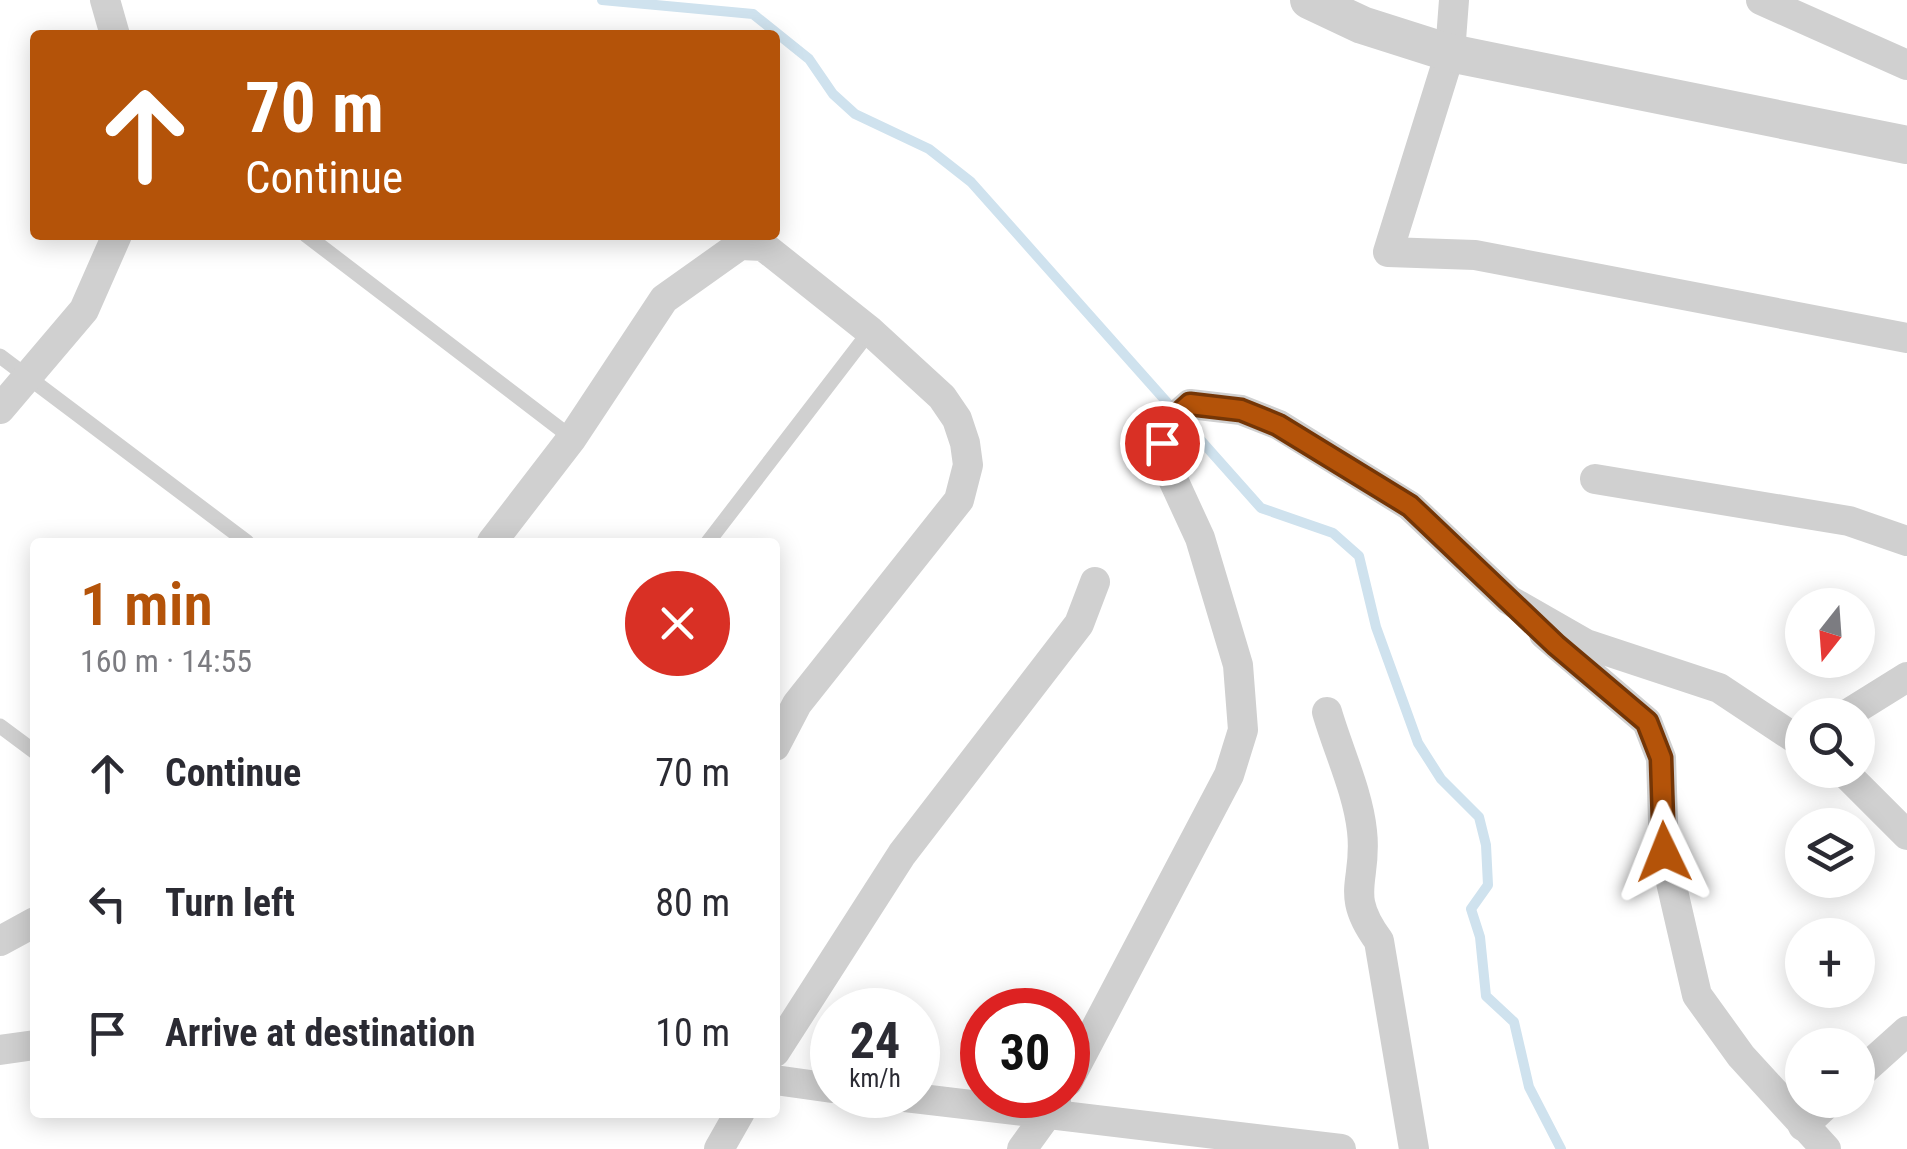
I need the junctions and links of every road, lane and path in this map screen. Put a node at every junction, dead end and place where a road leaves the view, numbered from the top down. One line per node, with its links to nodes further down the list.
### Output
1 (105, 0): 5 (street)
2 (1309, 0): 6 (street)
3 (1454, 0): 6 (street)
4 (1761, 0): 7 (street)
5 (114, 30)
6 (1450, 53): 8 (street); 12 (street)
7 (1907, 65)
8 (1907, 145)
9 (115, 240): 14 (street)
10 (313, 240): 16 (lane)
11 (870, 331): 16 (street); 20 (lane); 29 (street)
12 (1907, 338)
13 (0, 356): 14 (lane)
14 (27, 377): 15 (street); 18 (lane)
15 (0, 409)
16 (572, 438): 19 (street)
17 (1595, 479): 21 (street)
18 (242, 538)
19 (495, 538)
20 (711, 538)
21 (1907, 541)
22 (1095, 582): 37 (street)
23 (1509, 600): 28 (street); 36 (street); 47 (street)
24 (1907, 677): 25 (street)
25 (1873, 698)
26 (1326, 712): 51 (street)
27 (0, 726): 30 (lane)
28 (1785, 732)
29 (780, 736)
30 (30, 748)
31 (1860, 788): 32 (street)
32 (1907, 836)
33 (30, 925): 34 (street)
34 (0, 941)
35 (1907, 1031): 40 (street)
36 (1090, 1039)
37 (780, 1044)
38 (30, 1046): 39 (street)
39 (0, 1050)
40 (1875, 1060)
41 (780, 1081): 42 (street)
42 (810, 1085)
43 (1090, 1111): 50 (street)
44 (737, 1118): 48 (street)
45 (1045, 1118): 49 (street)
46 (1812, 1118): 47 (street)
47 (1803, 1126): 52 (street)
48 (719, 1149)
49 (1022, 1149)
50 (1341, 1149)
51 (1414, 1149)
52 (1826, 1149)

